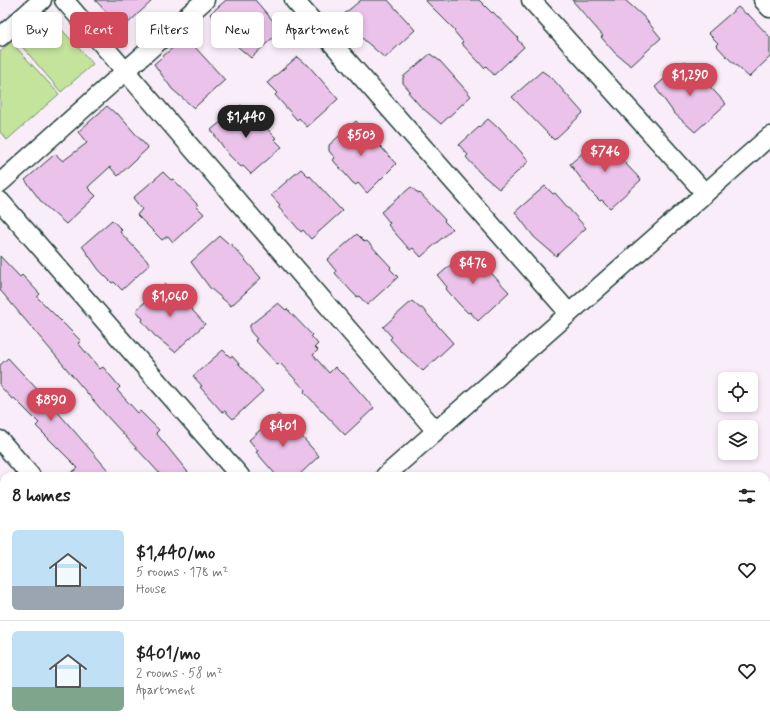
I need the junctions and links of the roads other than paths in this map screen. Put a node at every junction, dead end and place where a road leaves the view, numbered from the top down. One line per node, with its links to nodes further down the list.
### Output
1 (42, 0): 8 (street)
2 (64, 0): 9 (street)
3 (205, 0): 9 (street)
4 (294, 0): 14 (street)
5 (531, 0): 12 (street)
6 (763, 0): 7 (street)
7 (770, 8)
8 (0, 37)
9 (126, 70): 11 (street); 15 (street)
10 (770, 136): 12 (street)
11 (0, 182)
12 (705, 193): 14 (street)
13 (0, 201): 18 (street)
14 (569, 313): 15 (street)
15 (436, 431): 19 (street)
16 (0, 440): 17 (street)
17 (28, 472)
18 (237, 472)
19 (390, 472)

